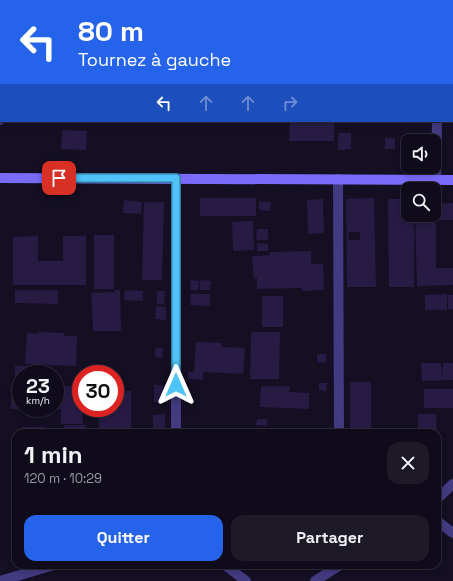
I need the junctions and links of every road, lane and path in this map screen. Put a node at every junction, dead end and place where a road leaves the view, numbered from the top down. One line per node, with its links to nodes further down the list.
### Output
1 (437, 122): 5 (street)
2 (0, 178): 3 (street)
3 (176, 178): 4 (street); 7 (street)
4 (338, 179): 5 (street); 8 (street)
5 (436, 180): 6 (street)
6 (453, 180)
7 (176, 429)
8 (339, 429)
9 (453, 484): 10 (street)
10 (441, 495)
11 (441, 524): 12 (street)
12 (453, 533)
13 (40, 569): 16 (street)
14 (230, 569): 17 (street)
15 (334, 569): 18 (street)
16 (0, 581)
17 (246, 581)
18 (315, 581)

